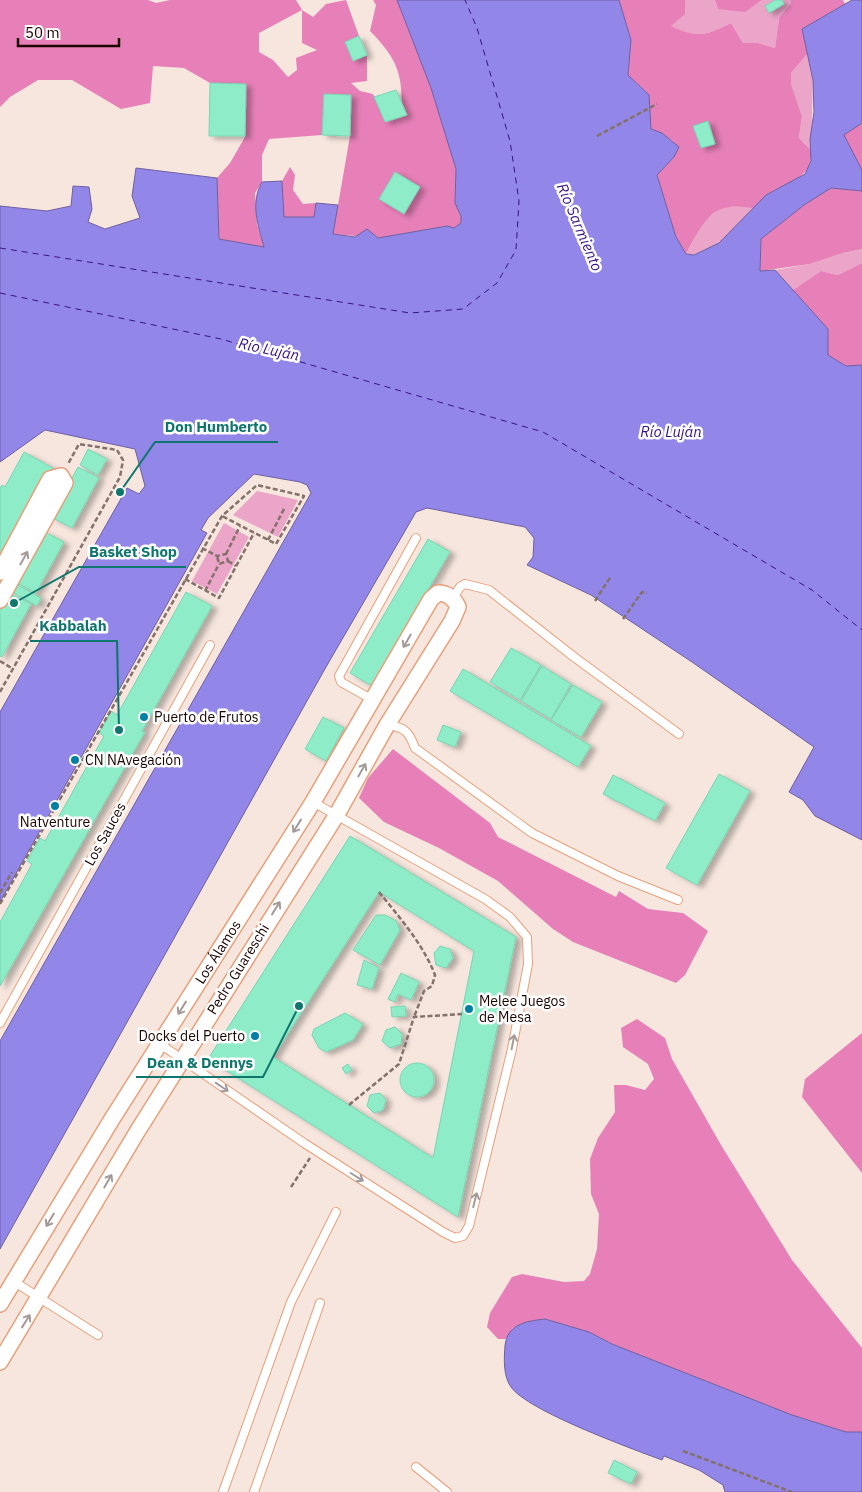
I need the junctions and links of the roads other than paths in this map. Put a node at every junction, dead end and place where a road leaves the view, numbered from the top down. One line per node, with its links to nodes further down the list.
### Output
1 (416, 538): 6 (lane)
2 (0, 572): 4 (street, one-way to 2)
3 (453, 598): 6 (street, Los Álamos, one-way to 6); 7 (street, Pedro Guareschi); 9 (lane)
4 (0, 600)
5 (210, 645): 14 (lane, Los Sauces)
6 (373, 700): 8 (street, Los Álamos)
7 (387, 725): 10 (street, Pedro Guareschi); 13 (lane)
8 (356, 729): 10 (street); 11 (street, Los Álamos)
9 (679, 734)
10 (379, 741): 12 (street, Pedro Guareschi, one-way to 10)
11 (313, 802): 12 (lane); 15 (street, Los Álamos, one-way to 15)
12 (336, 816): 16 (street, Pedro Guareschi, one-way to 12); 16 (lane, one-way to 12)
13 (678, 900)
14 (0, 1023)
15 (160, 1044): 16 (lane); 17 (street, Los Álamos)
16 (181, 1060): 18 (street, Pedro Guareschi)
17 (112, 1119): 18 (street); 20 (street, Los Álamos, one-way to 20)
18 (137, 1132): 21 (street, Pedro Guareschi, one-way to 18)
19 (336, 1212): 27 (lane)
20 (13, 1281): 21 (lane); 23 (street, Los Álamos)
21 (39, 1299): 24 (lane); 25 (street, Pedro Guareschi, one-way to 21)
22 (320, 1303): 28 (lane)
23 (0, 1304)
24 (98, 1335)
25 (0, 1362)
26 (416, 1468): 29 (lane)
27 (223, 1492)
28 (254, 1492)
29 (447, 1492)

